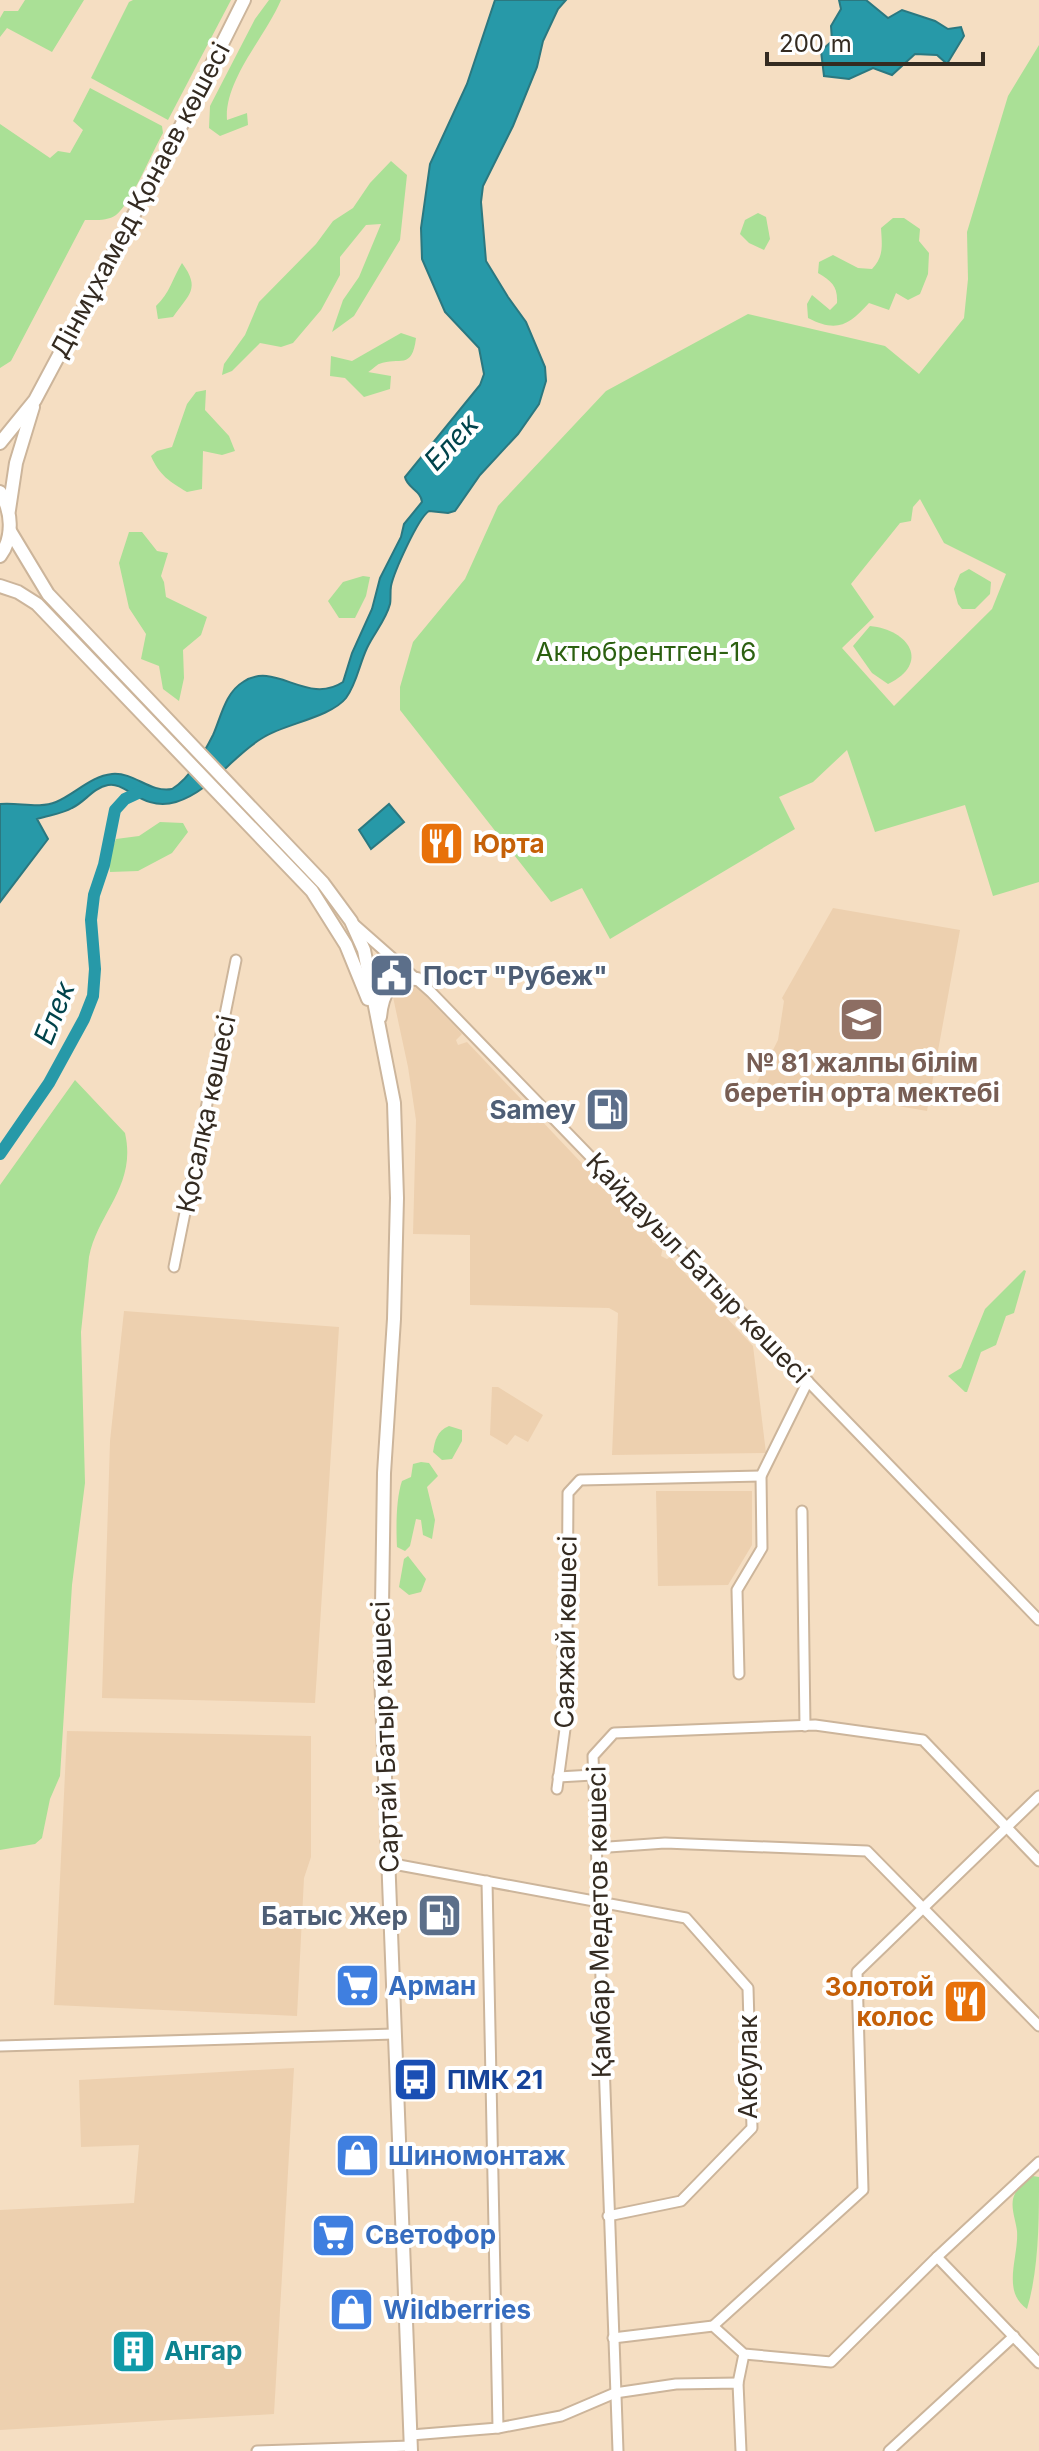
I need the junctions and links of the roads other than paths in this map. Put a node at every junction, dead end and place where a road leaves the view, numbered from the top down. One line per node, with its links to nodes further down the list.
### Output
1 (244, 0): 2 (highway, Дінмұхамед Қонаев көшесі)
2 (35, 400): 3 (highway); 5 (highway)
3 (0, 443)
4 (0, 492): 5 (highway)
5 (9, 510): 6 (highway)
6 (10, 531): 7 (highway); 9 (highway)
7 (0, 556)
8 (0, 586): 9 (highway)
9 (106, 665): 10 (highway)
10 (256, 822): 11 (highway); 12 (highway)
11 (312, 891): 12 (street, Қайдауыл Батыр көшесі); 15 (highway)
12 (351, 921): 14 (street, Қайдауыл Батыр көшесі); 15 (highway)
13 (236, 960): 16 (street, Қосалқа көшесі)
14 (417, 979): 15 (highway); 17 (street, Қайдауыл Батыр көшесі)
15 (379, 1024): 30 (highway, Сартай Батыр көшесі)
16 (174, 1267)
17 (808, 1381): 18 (street); 20 (street, Қайдауыл Батыр көшесі)
18 (761, 1476): 21 (street); 24 (street, Саяжай көшесі)
19 (802, 1511): 22 (street)
20 (1039, 1620)
21 (739, 1674)
22 (805, 1726): 23 (street, Қамбар Медетов көшесі); 27 (street, Қамбар Медетов көшесі)
23 (593, 1775): 24 (street); 28 (street, Қамбар Медетов көшесі)
24 (558, 1777): 25 (street, Саяжай көшесі)
25 (557, 1789)
26 (1039, 1796): 27 (street)
27 (1006, 1828): 29 (street, Қамбар Медетов көшесі); 33 (street)
28 (595, 1848): 32 (street, Қамбар Медетов көшесі); 33 (street)
29 (1039, 1861)
30 (388, 1863): 31 (street, Акбулак); 35 (highway, Сартай Батыр көшесі)
31 (487, 1881): 32 (street, Акбулак); 47 (street)
32 (596, 1901): 38 (street, Қамбар Медетов көшесі); 38 (street, Акбулак)
33 (923, 1907): 34 (street); 40 (street)
34 (1039, 2026)
35 (394, 2034): 36 (street); 48 (highway, Сартай Батыр көшесі)
36 (0, 2046)
37 (1039, 2162): 39 (street)
38 (608, 2216): 42 (street, Қамбар Медетов көшесі)
39 (937, 2257): 41 (street); 43 (street)
40 (713, 2326): 42 (street); 43 (street)
41 (1014, 2336): 44 (street); 52 (street)
42 (613, 2338): 46 (street, Қамбар Медетов көшесі)
43 (744, 2354): 45 (street)
44 (1039, 2363)
45 (738, 2383): 46 (street); 51 (street)
46 (615, 2393): 47 (street); 50 (street, Қамбар Медетов көшесі)
47 (498, 2428): 48 (street)
48 (411, 2444): 49 (street)
49 (257, 2451)
50 (618, 2451)
51 (741, 2451)
52 (889, 2451)

